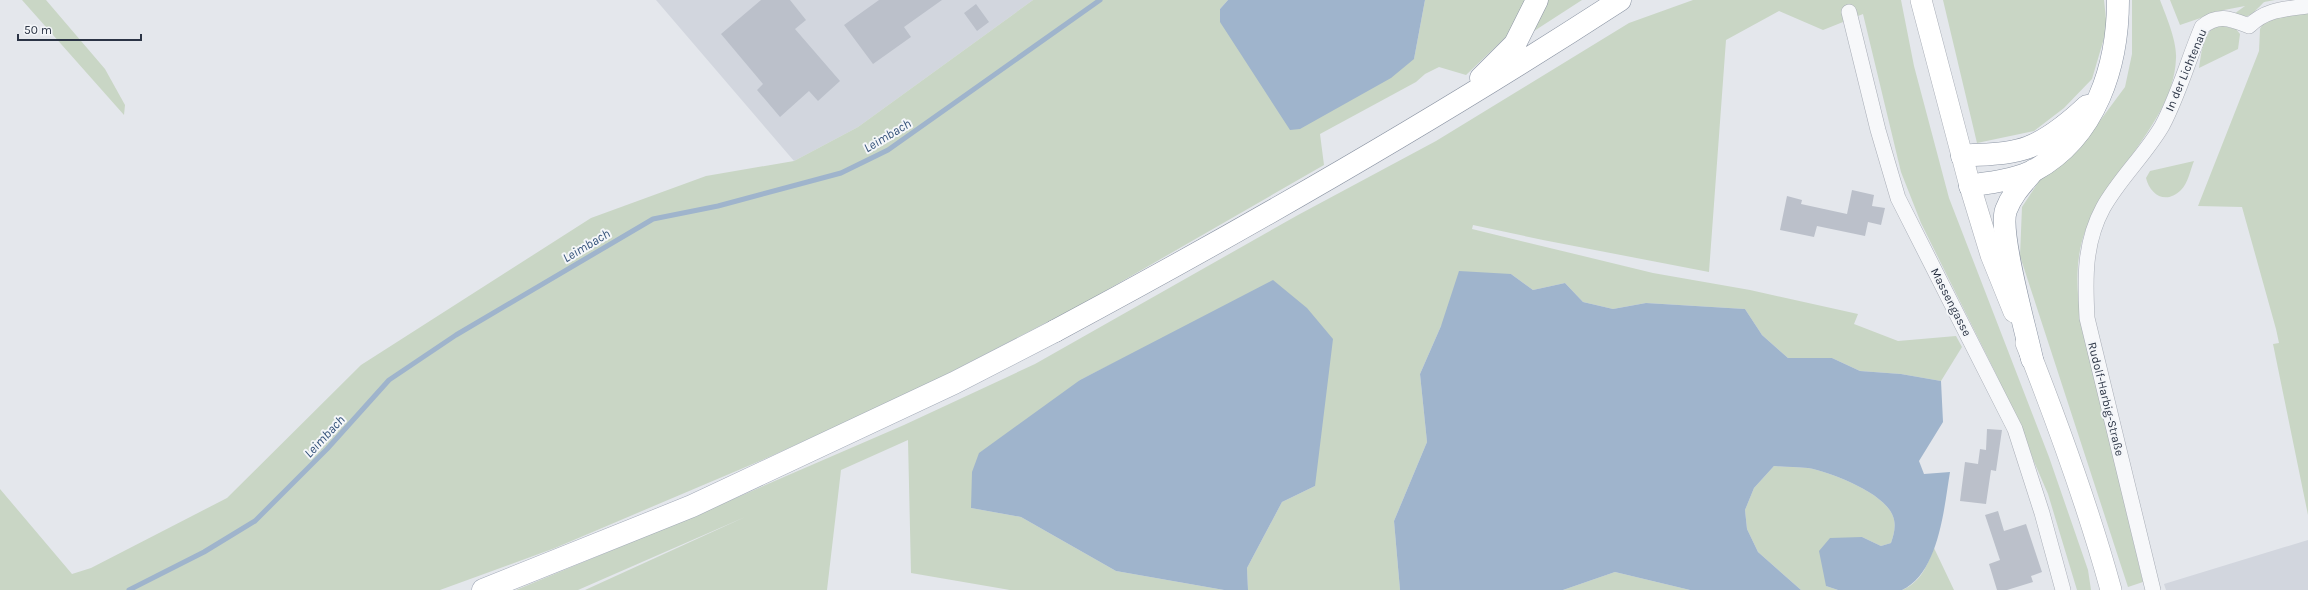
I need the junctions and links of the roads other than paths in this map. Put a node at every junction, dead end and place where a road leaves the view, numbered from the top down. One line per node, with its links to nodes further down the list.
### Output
1 (1537, 0): 8 (main road)
2 (1620, 0): 8 (main road)
3 (1920, 0): 9 (main road)
4 (2118, 0): 7 (main road)
5 (2308, 6): 12 (street, In der Lichtenau)
6 (1849, 12): 15 (street, Massengasse)
7 (2098, 96): 9 (main road); 10 (main road)
8 (1462, 100): 14 (main road)
9 (1962, 156): 11 (main road)
10 (2035, 170): 11 (main road); 13 (main road)
11 (1970, 186): 13 (main road)
12 (2104, 207): 17 (street, Rudolf-Harbig-Straße)
13 (2032, 359): 16 (main road)
14 (483, 590)
15 (2063, 590)
16 (2111, 590)
17 (2153, 590)

